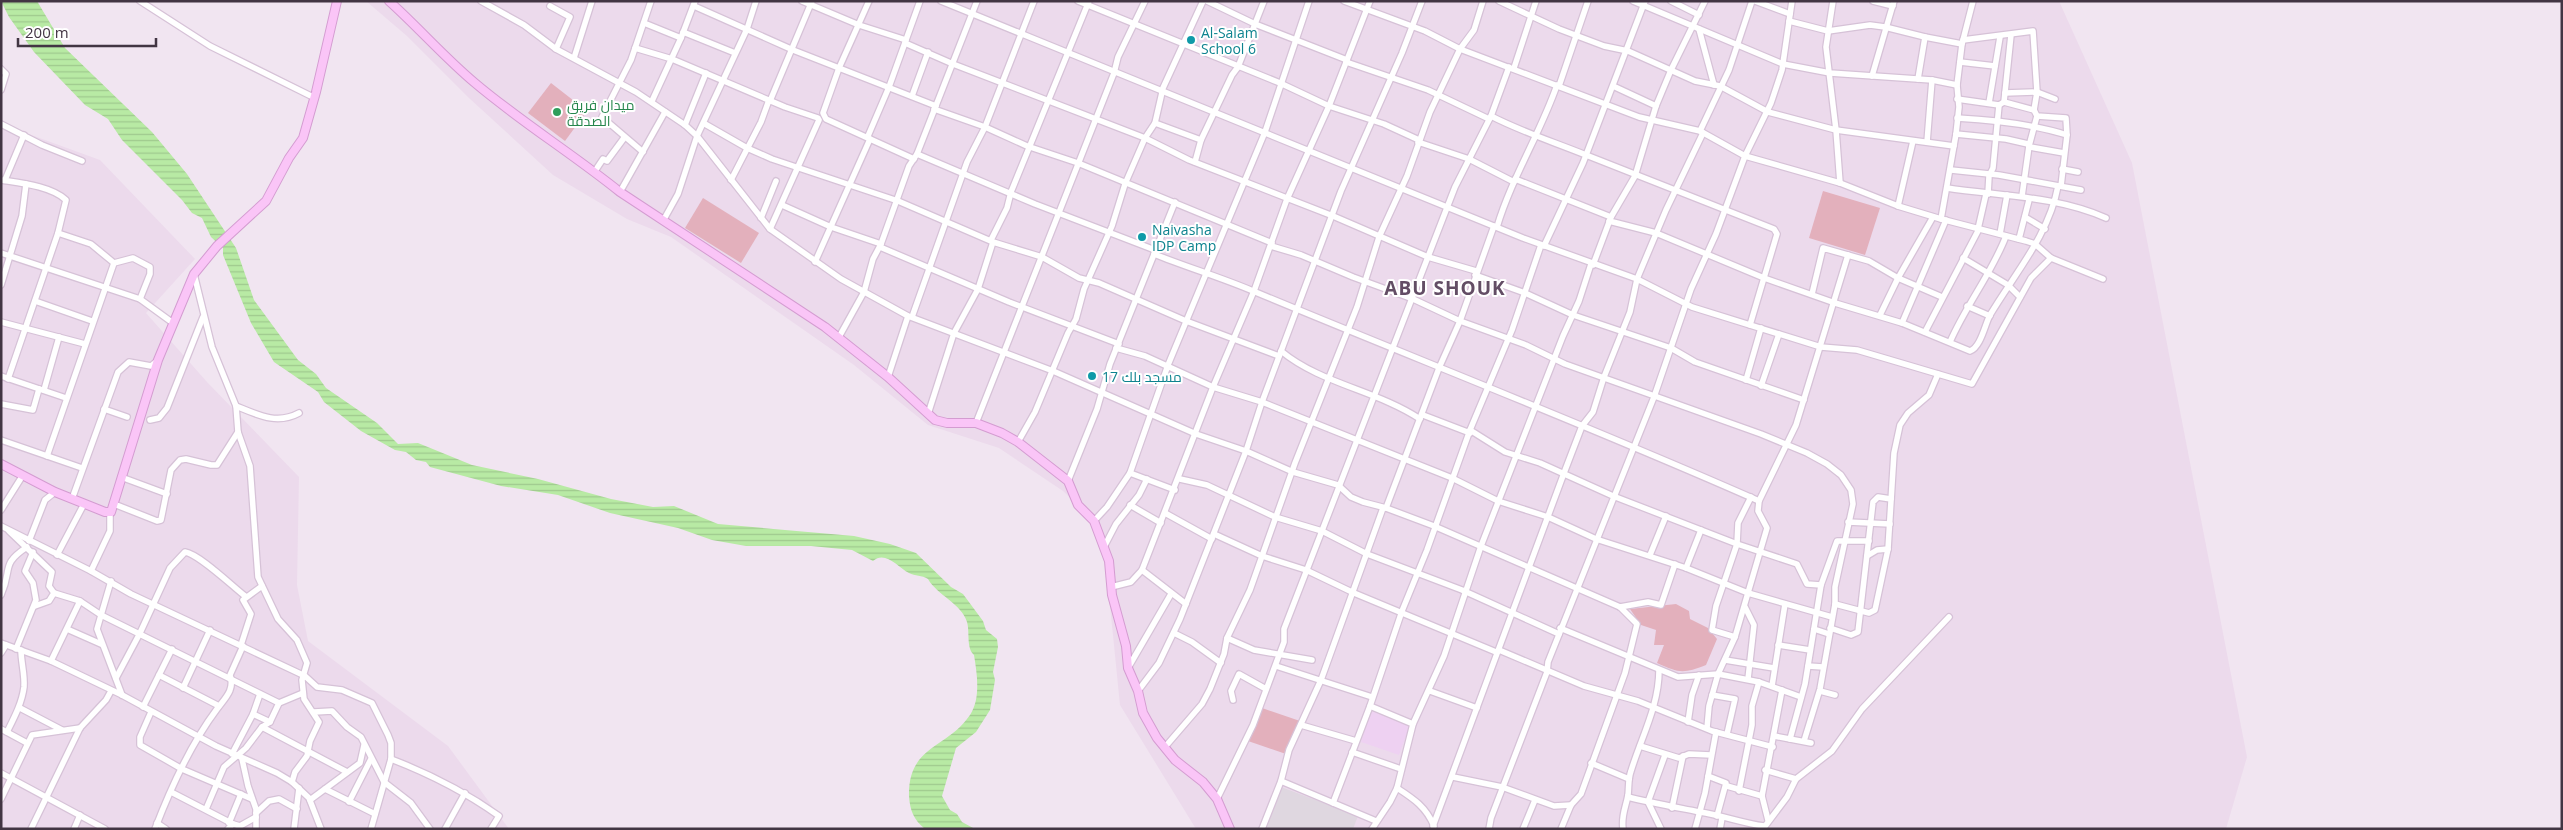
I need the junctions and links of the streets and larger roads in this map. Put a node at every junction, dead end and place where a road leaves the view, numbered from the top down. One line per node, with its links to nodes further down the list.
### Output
1 (140, 1): 107 (street)
2 (337, 1): 107 (street)
3 (389, 1): 170 (street)
4 (482, 1): 66 (street)
5 (592, 1): 73 (street)
6 (651, 1): 45 (street)
7 (756, 1): 52 (street)
8 (802, 1): 34 (street)
9 (868, 1): 47 (street)
10 (920, 1): 61 (street)
11 (941, 1): 42 (street)
12 (977, 1): 42 (street)
13 (1034, 1): 54 (street)
14 (1078, 1): 35 (street)
15 (1144, 1): 48 (street)
16 (1205, 1): 46 (street); 64 (street)
17 (1264, 1): 46 (street)
18 (1309, 1): 60 (street)
19 (1344, 1): 40 (street)
20 (1370, 1): 40 (street)
21 (1422, 1): 49 (street)
22 (1482, 1): 67 (street)
23 (1499, 1): 43 (street)
24 (1536, 1): 43 (street)
25 (1588, 1): 57 (street)
26 (1633, 1): 36 (street)
27 (1671, 1): 41 (street)
28 (1705, 1): 41 (street)
29 (1753, 1): 44 (street); 63 (street)
30 (1792, 1): 44 (street)
31 (1833, 1): 53 (street)
32 (1872, 1): 37 (street)
33 (1973, 1): 62 (street)
34 (810, 3): 47 (street); 68 (street)
35 (1088, 3): 48 (street); 72 (street)
36 (1644, 3): 50 (street); 69 (street)
37 (1893, 3): 51 (street)
38 (694, 4): 52 (street); 55 (street)
39 (550, 6): 66 (street)
40 (1368, 10): 49 (street); 75 (street)
41 (1698, 15): 50 (street)
42 (972, 16): 54 (street); 77 (street)
43 (1531, 16): 57 (street); 82 (street)
44 (1790, 17): 53 (street); 78 (street)
45 (644, 23): 55 (street); 65 (street)
46 (1255, 24): 60 (street); 80 (street)
47 (859, 25): 61 (street); 81 (street)
48 (1132, 25): 64 (street); 86 (street)
49 (1413, 26): 67 (street); 89 (street)
50 (1696, 27): 63 (street); 84 (street); 97 (street)
51 (1885, 27): 53 (street); 59 (street); 88 (street)
52 (747, 30): 68 (street); 71 (street)
53 (1828, 31): 87 (street)
54 (1020, 34): 72 (street); 93 (street)
55 (682, 35): 71 (street); 74 (street)
56 (2011, 35): 58 (street); 102 (street); 103 (street)
57 (1577, 36): 69 (street); 96 (street)
58 (2000, 37): 62 (street); 79 (street)
59 (1925, 38): 62 (street); 90 (street)
60 (1296, 40): 75 (street); 94 (street)
61 (906, 42): 70 (street); 100 (street)
62 (1963, 42): 76 (street)
63 (1736, 43): 78 (street); 97 (street)
64 (1183, 44): 80 (street); 104 (street)
65 (636, 48): 74 (street); 95 (street)
66 (556, 49): 73 (street)
67 (1460, 49): 82 (street); 105 (street)
68 (792, 50): 81 (street); 110 (street)
69 (1628, 51): 84 (street); 99 (street)
70 (928, 52): 77 (street); 106 (street)
71 (735, 53): 91 (street)
72 (1067, 54): 86 (street); 111 (street)
73 (574, 58): 95 (street)
74 (672, 59): 85 (street); 112 (street)
75 (1346, 61): 89 (street); 116 (street)
76 (1960, 62): 79 (street); 98 (street)
77 (953, 64): 93 (street); 118 (street)
78 (1783, 64): 87 (street); 120 (street)
79 (1996, 66): 113 (street)
80 (1238, 67): 94 (street); 121 (street)
81 (839, 68): 100 (street); 123 (street)
82 (1511, 68): 96 (street); 124 (street)
83 (1, 69): 101 (street)
84 (1671, 70): 97 (street); 117 (street)
85 (706, 73): 91 (street); 133 (street)
86 (1114, 73): 104 (street); 126 (street)
87 (1830, 73): 88 (street); 136 (street)
88 (1872, 76): 90 (street)
89 (1392, 77): 105 (street); 127 (street)
90 (1918, 79): 92 (street)
91 (724, 80): 110 (street); 132 (street)
92 (1932, 80): 98 (street); 151 (street)
93 (1002, 82): 111 (street); 134 (street)
94 (1280, 83): 116 (street); 137 (street)
95 (621, 84): 112 (street); 144 (street)
96 (1558, 85): 115 (street); 143 (street)
97 (1717, 85): 120 (street); 138 (street)
98 (1957, 85): 108 (street)
99 (1613, 86): 115 (street); 117 (street)
100 (889, 87): 106 (street); 145 (street)
101 (1, 90)
102 (2037, 92): 103 (street); 109 (street); 122 (street)
103 (2005, 93): 114 (street)
104 (1164, 94): 121 (street); 130 (street)
105 (1438, 95): 124 (street); 150 (street)
106 (912, 96): 118 (street)
107 (315, 98): 250 (street)
108 (1957, 99): 113 (street); 125 (street)
109 (2055, 99)
110 (770, 100): 123 (street); 155 (street)
111 (1049, 100): 126 (street); 154 (street)
112 (652, 102): 119 (street)
113 (1989, 103): 114 (street)
114 (2002, 104): 122 (street); 129 (street)
115 (1607, 105): 128 (street); 159 (street)
116 (1329, 106): 127 (street); 156 (street)
117 (1656, 106): 128 (street)
118 (935, 108): 134 (street); 160 (street)
119 (665, 112): 133 (street); 157 (street)
120 (1768, 112): 136 (street); 161 (street)
121 (1215, 113): 137 (street); 148 (street)
122 (2036, 113): 135 (street); 141 (street)
123 (821, 117): 145 (street); 166 (street)
124 (1490, 118): 143 (street); 162 (street)
125 (1958, 118): 129 (street); 139 (street)
126 (1096, 120): 146 (street); 165 (street)
127 (1373, 120): 150 (street); 167 (street)
128 (1652, 120): 138 (street); 173 (street)
129 (1998, 122): 135 (street); 147 (street)
130 (1155, 123): 146 (street); 148 (street)
131 (1, 124): 140 (street)
132 (704, 124): 142 (street); 155 (street)
133 (685, 125): 142 (street)
134 (985, 127): 154 (street); 171 (street)
135 (2034, 127): 141 (street); 153 (street)
136 (1836, 130): 149 (street); 181 (street)
137 (1265, 132): 156 (street); 177 (street)
138 (1701, 132): 161 (street); 188 (street)
139 (1956, 134): 147 (street); 152 (street)
140 (24, 135): 163 (street); 175 (street)
141 (2067, 135): 158 (street)
142 (697, 136): 176 (street); 213 (street)
143 (1536, 137): 159 (street); 178 (street)
144 (624, 138): 157 (street); 170 (street)
145 (869, 138): 160 (street); 184 (street)
146 (1145, 138): 164 (street); 183 (street)
147 (1996, 138): 153 (street); 174 (street)
148 (1201, 140): 164 (street)
149 (1913, 140): 151 (street); 202 (street)
150 (1419, 141): 162 (street); 186 (street)
151 (1927, 142): 152 (street)
152 (1954, 146): 169 (street)
153 (2030, 146): 158 (street); 179 (street)
154 (1030, 147): 165 (street); 191 (street)
155 (747, 148): 166 (street); 176 (street)
156 (1309, 151): 167 (street); 196 (street)
157 (644, 152): 190 (street)
158 (2064, 153): 168 (street)
159 (1586, 155): 173 (street); 195 (street)
160 (916, 156): 171 (street); 198 (street)
161 (1745, 156): 181 (street); 204 (street)
162 (1469, 159): 178 (street); 203 (street)
163 (82, 160)
164 (1195, 162): 177 (street)
165 (1078, 163): 183 (street); 205 (street)
166 (799, 168): 184 (street); 201 (street)
167 (1351, 168): 186 (street); 206 (street)
168 (2062, 169): 172 (street); 185 (street)
169 (1951, 170): 174 (street); 187 (street)
170 (595, 171): 190 (street)
171 (964, 172): 191 (street); 214 (street)
172 (2078, 172)
173 (1635, 176): 188 (street); 211 (street)
174 (1989, 176): 179 (street); 192 (street)
175 (3, 180): 182 (street)
176 (731, 180): 209 (street)
177 (1243, 180): 196 (street); 215 (street)
178 (1515, 180): 195 (street); 217 (street)
179 (2023, 180): 185 (street); 194 (street)
180 (776, 181): 209 (street)
181 (1840, 183): 202 (street)
182 (26, 184): 222 (street); 236 (street)
183 (1125, 184): 199 (street); 221 (street)
184 (849, 185): 198 (street); 216 (street)
185 (2059, 186): 189 (street); 200 (street)
186 (1400, 188): 203 (street); 225 (street)
187 (1947, 188): 192 (street); 212 (street)
188 (1676, 190): 204 (street); 223 (street)
189 (2081, 190)
190 (620, 192): 213 (street)
191 (1011, 192): 205 (street); 227 (street)
192 (1987, 194): 193 (street); 219 (street)
193 (2007, 196): 194 (street); 224 (street)
194 (2022, 196): 197 (street)
195 (1565, 198): 211 (street); 230 (street)
196 (1287, 199): 206 (street); 228 (street)
197 (2029, 200): 200 (street); 208 (street)
198 (898, 201): 214 (street); 231 (street)
199 (1175, 202): 215 (street); 232 (street)
200 (2055, 203): 210 (street); 220 (street)
201 (782, 205): 216 (street); 218 (street)
202 (1898, 206): 207 (street)
203 (1447, 207): 217 (street); 238 (street)
204 (1726, 208): 234 (street); 251 (street)
205 (1059, 214): 221 (street); 237 (street)
206 (1333, 216): 225 (street); 241 (street)
207 (1934, 217): 212 (street); 252 (street)
208 (2025, 217): 220 (street); 226 (street)
209 (761, 218): 218 (street)
210 (2106, 218)
211 (1610, 219): 223 (street); 244 (street)
212 (1943, 220): 219 (street); 261 (street)
213 (663, 221): 298 (street)
214 (945, 222): 227 (street); 246 (street)
215 (1227, 225): 228 (street); 247 (street)
216 (831, 227): 231 (street); 242 (street)
217 (1496, 227): 230 (street); 248 (street)
218 (770, 229): 242 (street)
219 (1979, 229): 224 (street); 239 (street)
220 (2045, 229): 229 (street)
221 (1107, 232): 232 (street); 255 (street)
222 (58, 233): 243 (street); 245 (street)
223 (1656, 233): 234 (street); 253 (street)
224 (2003, 235): 226 (street); 249 (street)
225 (1379, 237): 238 (street); 256 (street)
226 (2019, 239): 229 (street)
227 (992, 241): 237 (street); 260 (street)
228 (1272, 244): 241 (street); 262 (street)
229 (2035, 244): 240 (street); 258 (street)
230 (1543, 245): 244 (street); 264 (street)
231 (880, 246): 246 (street); 263 (street)
232 (1154, 252): 247 (street); 271 (street)
233 (1, 253): 236 (street)
234 (1706, 254): 251 (street); 272 (street)
235 (1848, 255): 252 (street); 265 (street); 273 (street)
236 (11, 256): 245 (street); 257 (street)
237 (1042, 257): 255 (street); 274 (street)
238 (1428, 257): 248 (street); 269 (street)
239 (1963, 258): 249 (street); 266 (street)
240 (2051, 258): 254 (street); 267 (street)
241 (1316, 260): 256 (street); 276 (street)
242 (815, 262): 263 (street)
243 (114, 263): 259 (street); 268 (street)
244 (1592, 264): 253 (street); 277 (street)
245 (46, 267): 259 (street); 270 (street)
246 (928, 267): 260 (street); 281 (street)
247 (1206, 273): 262 (street); 283 (street)
248 (1476, 273): 264 (street); 284 (street)
249 (1987, 273): 258 (street); 275 (street)
250 (194, 274): 279 (street); 286 (street)
251 (1764, 278): 265 (street); 288 (street)
252 (1898, 278): 261 (street); 278 (street)
253 (1637, 279): 272 (street); 293 (street)
254 (2103, 279)
255 (1090, 280): 271 (street); 289 (street)
256 (1365, 282): 269 (street); 292 (street)
257 (1, 285)
258 (2008, 285): 267 (street); 280 (street)
259 (104, 286): 268 (street); 282 (street)
260 (978, 288): 274 (street); 295 (street)
261 (1919, 288): 266 (street); 287 (street)
262 (1254, 291): 276 (street); 300 (street)
263 (864, 292): 281 (street); 298 (street)
264 (1525, 293): 277 (street); 299 (street)
265 (1812, 294): 273 (street)
266 (1942, 297): 294 (street)
267 (2020, 297): 314 (street)
268 (140, 299): 286 (street)
269 (1413, 299): 284 (street); 305 (street)
270 (35, 301): 282 (street); 291 (street)
271 (1136, 301): 283 (street); 303 (street)
272 (1686, 303): 288 (street); 306 (street)
273 (1835, 303): 278 (street); 304 (street)
274 (1023, 306): 289 (street); 307 (street)
275 (1967, 306): 280 (street); 301 (street)
276 (1298, 310): 292 (street); 308 (street)
277 (1573, 315): 293 (street); 309 (street)
278 (1880, 315): 287 (street)
279 (204, 316): 332 (street); 340 (street)
280 (1990, 316): 301 (street)
281 (910, 317): 295 (street); 316 (street)
282 (92, 321): 302 (street)
283 (1186, 321): 300 (street); 311 (street)
284 (1460, 321): 299 (street); 312 (street)
285 (1, 322): 291 (street)
286 (173, 323): 310 (street)
287 (1902, 323): 294 (street)
288 (1750, 325): 290 (street)
289 (1072, 327): 303 (street); 313 (street)
290 (1761, 328): 296 (street); 320 (street)
291 (26, 329): 297 (street); 319 (street)
292 (1348, 329): 305 (street); 318 (street)
293 (1622, 331): 306 (street); 317 (street)
294 (1924, 332): 301 (street)
295 (954, 333): 307 (street); 336 (street)
296 (1779, 334): 304 (street); 321 (street)
297 (59, 337): 302 (street); 324 (street)
298 (840, 338): 316 (street)
299 (1507, 338): 309 (street); 323 (street)
300 (1234, 340): 308 (street); 322 (street)
301 (1950, 342)
302 (85, 344): 328 (street)
303 (1118, 346): 311 (street); 325 (street)
304 (1821, 347): 314 (street); 329 (street)
305 (1393, 348): 312 (street); 326 (street)
306 (1671, 348): 320 (street); 327 (street)
307 (1004, 353): 313 (street); 342 (street)
308 (1280, 354): 318 (street); 330 (street)
309 (1554, 359): 317 (street); 333 (street)
310 (158, 360): 334 (street); 362 (street)
311 (1168, 365): 322 (street); 337 (street)
312 (1439, 368): 323 (street); 339 (street)
313 (1053, 371): 325 (street); 348 (street)
314 (1938, 374): 375 (street)
315 (1, 376): 319 (street)
316 (888, 377): 336 (street)
317 (1604, 377): 327 (street); 343 (street)
318 (1329, 378): 326 (street); 341 (street)
319 (8, 379): 324 (street)
320 (1746, 380): 321 (street)
321 (1761, 386): 329 (street)
322 (1213, 387): 330 (street); 346 (street)
323 (1489, 387): 333 (street); 345 (street)
324 (42, 389): 328 (street); 331 (street)
325 (1101, 394): 337 (street); 366 (street)
326 (1375, 395): 339 (street); 349 (street)
327 (1654, 397): 350 (street); 351 (street)
328 (66, 398): 354 (street)
329 (1804, 400): 350 (street)
330 (1262, 402): 341 (street); 352 (street)
331 (1, 404)
332 (236, 406): 335 (street); 344 (street)
333 (1537, 406): 343 (street); 353 (street)
334 (104, 409): 338 (street); 357 (street)
335 (299, 413)
336 (928, 414): 342 (street)
337 (1149, 414): 346 (street); 359 (street)
338 (127, 417)
339 (1421, 417): 345 (street); 355 (street)
340 (150, 420)
341 (1311, 422): 349 (street); 358 (street)
342 (976, 423): 348 (street)
343 (1582, 426): 351 (street); 360 (street)
344 (238, 432): 370 (street); 425 (street)
345 (1470, 432): 353 (street); 363 (street)
346 (1196, 434): 352 (street); 365 (street)
347 (1, 440): 354 (street)
348 (1018, 442): 366 (street)
349 (1358, 442): 355 (street); 367 (street)
350 (1785, 443): 376 (street); 390 (street)
351 (1634, 447): 372 (street); 373 (street)
352 (1246, 451): 358 (street); 371 (street)
353 (1516, 455): 360 (street); 377 (street)
354 (47, 456): 357 (street)
355 (1405, 460): 363 (street); 381 (street)
356 (1, 464): 361 (street)
357 (82, 468): 374 (street)
358 (1293, 472): 367 (street); 387 (street)
359 (1130, 473): 364 (street); 388 (street)
360 (1564, 473): 372 (street); 385 (street)
361 (23, 476): 369 (street); 382 (street)
362 (121, 477): 370 (street); 379 (street)
363 (1452, 478): 377 (street); 393 (street)
364 (1147, 479): 368 (street); 380 (street)
365 (1180, 479): 368 (street); 371 (street)
366 (1068, 481): 388 (street)
367 (1338, 485): 381 (street); 396 (street)
368 (1175, 490): 384 (street)
369 (55, 492): 374 (street); 399 (street)
370 (167, 494): 379 (street)
371 (1227, 496): 387 (street); 397 (street)
372 (1613, 496): 386 (street); 398 (street)
373 (1751, 497): 376 (street); 402 (street)
374 (72, 499): 378 (street)
375 (1891, 499): 391 (street); 392 (street)
376 (1759, 500): 408 (street)
377 (1498, 501): 385 (street); 403 (street)
378 (84, 504): 383 (street); 410 (street)
379 (114, 504): 383 (street)
380 (1130, 505): 389 (street); 405 (street)
381 (1385, 508): 393 (street); 409 (street)
382 (1, 510)
383 (110, 513): 420 (street)
384 (1165, 513): 389 (street); 397 (street)
385 (1548, 516): 398 (street); 415 (street)
386 (1666, 516): 395 (street); 411 (street)
387 (1275, 517): 396 (street); 412 (street)
388 (1094, 521): 405 (street)
389 (1160, 522): 418 (street)
390 (1848, 522): 391 (street); 400 (street)
391 (1870, 523): 392 (street); 401 (street)
392 (1890, 524): 406 (street)
393 (1434, 526): 403 (street); 421 (street)
394 (4, 527): 399 (street); 404 (street)
395 (1701, 530): 402 (street); 416 (street)
396 (1322, 531): 409 (street); 419 (street)
397 (1213, 536): 412 (street); 438 (street)
398 (1596, 539): 411 (street); 427 (street)
399 (29, 541): 410 (street)
400 (1845, 541): 401 (street); 424 (street); 428 (street)
401 (1869, 541): 413 (street)
402 (1737, 544): 408 (street); 423 (street)
403 (1481, 546): 415 (street); 431 (street)
404 (27, 547): 407 (street); 417 (street)
405 (1104, 547): 426 (street)
406 (1888, 548): 413 (street); 444 (street)
407 (33, 552): 429 (street); 441 (street)
408 (1760, 552): 424 (street); 432 (street)
409 (1367, 554): 421 (street); 430 (street)
410 (57, 555): 420 (street)
411 (1650, 555): 414 (street)
412 (1262, 556): 419 (street); 460 (street)
413 (1867, 556): 444 (street)
414 (1674, 564): 416 (street); 442 (street)
415 (1530, 566): 427 (street); 447 (street)
416 (1686, 568): 423 (street)
417 (3, 570): 434 (street)
418 (1142, 570): 426 (street); 433 (street)
419 (1306, 570): 430 (street); 470 (street)
420 (91, 571): 422 (street)
421 (1417, 572): 431 (street); 446 (street)
422 (111, 581): 437 (street); 448 (street)
423 (1724, 583): 432 (street); 459 (street)
424 (1822, 584): 428 (street); 445 (street)
425 (262, 586): 435 (street); 488 (street)
426 (1111, 587): 481 (street)
427 (1578, 587): 442 (street); 454 (street)
428 (1835, 587): 440 (street)
429 (54, 592): 436 (street); 441 (street)
430 (1354, 593): 446 (street); 491 (street)
431 (1466, 593): 447 (street); 457 (street)
432 (1748, 593): 439 (street); 443 (street)
433 (1171, 594): 438 (street); 481 (street)
434 (1, 595)
435 (245, 596): 437 (street); 463 (street)
436 (80, 601): 448 (street); 451 (street)
437 (154, 603): 453 (street); 458 (street)
438 (1186, 604): 456 (street)
439 (1785, 604): 445 (street); 464 (street)
440 (1835, 604): 444 (street); 449 (street)
441 (35, 606): 466 (street)
442 (1620, 607): 471 (street)
443 (1744, 607): 459 (street); 477 (street)
444 (1859, 610): 455 (street)
445 (1816, 611): 449 (street); 452 (street)
446 (1402, 612): 457 (street); 508 (street)
447 (1512, 613): 454 (street); 468 (street)
448 (101, 616): 458 (street); 462 (street)
449 (1832, 617): 455 (street)
450 (1949, 617): 563 (street)
451 (66, 629): 462 (street); 475 (street)
452 (1814, 629): 455 (street); 467 (street)
453 (210, 630): 463 (street); 472 (street)
454 (1560, 631): 471 (street); 484 (street)
455 (1829, 631): 480 (street)
456 (1174, 633): 476 (street); 499 (street)
457 (1451, 633): 468 (street); 500 (street)
458 (140, 634): 465 (street); 489 (street)
459 (1735, 637): 474 (street)
460 (1226, 638): 470 (street); 476 (street)
461 (4, 644): 466 (street); 469 (street)
462 (101, 644): 489 (street)
463 (242, 645): 488 (street); 492 (street)
464 (1778, 645): 467 (street); 482 (street)
465 (172, 649): 472 (street); 486 (street)
466 (19, 650): 475 (street); 515 (street)
467 (1810, 650): 479 (street)
468 (1498, 651): 484 (street); 516 (street)
469 (1, 653)
470 (1279, 655): 473 (street); 478 (street)
471 (1628, 655): 483 (street); 505 (street)
472 (196, 660): 492 (street); 495 (street)
473 (1312, 660)
474 (1726, 660): 477 (street); 485 (street)
475 (51, 661): 498 (street)
476 (1220, 663): 542 (street)
477 (1751, 663): 482 (street); 490 (street)
478 (1276, 666): 491 (street); 496 (street)
479 (1808, 666): 480 (street); 509 (street)
480 (1823, 667): 501 (street)
481 (1128, 668): 499 (street)
482 (1774, 668): 494 (street)
483 (1658, 670): 487 (street); 517 (street)
484 (1547, 672): 505 (street); 569 (street)
485 (1718, 674): 487 (street); 490 (street); 506 (street)
486 (159, 675): 495 (street); 514 (street)
487 (1699, 675): 522 (street)
488 (305, 676): 502 (street); 550 (street)
489 (116, 678): 504 (street)
490 (1748, 679): 493 (street)
491 (1321, 680): 508 (street); 524 (street)
492 (232, 682): 503 (street); 512 (street)
493 (1759, 682): 494 (street); 535 (street)
494 (1772, 686): 497 (street)
495 (182, 688): 512 (street)
496 (1266, 689): 510 (street); 582 (street)
497 (1782, 690): 509 (street); 533 (street)
498 (111, 691): 504 (street); 526 (street)
499 (1138, 691): 542 (street)
500 (1430, 691): 516 (street); 523 (street)
501 (1820, 691): 507 (street); 537 (street)
502 (303, 693): 511 (street); 519 (street)
503 (260, 694): 511 (street); 520 (street)
504 (122, 695): 514 (street)
505 (1616, 695): 517 (street); 553 (street)
506 (1712, 695): 527 (street); 531 (street)
507 (1835, 695)
508 (1372, 697): 513 (street)
509 (1801, 697): 534 (street)
510 (1233, 700)
511 (278, 703): 521 (street)
512 (219, 706): 532 (street)
513 (1370, 706): 523 (street); 536 (street)
514 (143, 707): 518 (street)
515 (20, 708): 528 (street); 529 (street)
516 (1477, 708): 560 (street)
517 (1653, 708): 522 (street); 541 (street)
518 (151, 712): 532 (street); 554 (street)
519 (314, 712): 540 (street); 544 (street)
520 (253, 714): 521 (street); 546 (street)
521 (270, 722): 525 (street)
522 (1688, 722): 527 (street)
523 (1414, 724): 555 (street)
524 (1301, 725): 536 (street); 564 (street)
525 (262, 727): 544 (street); 546 (street)
526 (80, 728): 528 (street); 579 (street)
527 (1707, 728): 530 (street)
528 (62, 730): 539 (street)
529 (4, 731): 539 (street)
530 (1716, 732): 531 (street); 548 (street)
531 (1727, 734): 535 (street)
532 (197, 736): 546 (street); 554 (street)
533 (1774, 736): 534 (street); 543 (street)
534 (1790, 739): 537 (street)
535 (1748, 740): 543 (street); 573 (street)
536 (1356, 741): 545 (street)
537 (1804, 741): 538 (street)
538 (1811, 743)
539 (27, 744): 561 (street)
540 (364, 745): 552 (street); 557 (street)
541 (1640, 746): 547 (street); 562 (street)
542 (1165, 747): 582 (street)
543 (1773, 747): 556 (street)
544 (308, 752): 557 (street); 565 (street)
545 (1352, 752): 555 (street); 587 (street)
546 (234, 754): 551 (street); 567 (street)
547 (1665, 754): 549 (street); 586 (street)
548 (1711, 755): 549 (street); 559 (street)
549 (1684, 756): 589 (street)
550 (391, 758): 566 (street); 575 (street)
551 (242, 759): 565 (street); 581 (street)
552 (371, 759): 566 (street); 585 (street)
553 (1591, 763): 562 (street); 588 (street)
554 (182, 769): 567 (street); 574 (street)
555 (1401, 769): 571 (street)
556 (1765, 770): 563 (street); 578 (street)
557 (347, 772): 572 (street)
558 (1, 773): 561 (street)
559 (1708, 776): 568 (street); 592 (street)
560 (1453, 777): 569 (street); 601 (street)
561 (12, 778): 579 (street); 580 (street)
562 (1629, 779): 577 (street)
563 (1796, 779): 598 (street)
564 (1281, 781): 587 (street); 615 (street)
565 (292, 782): 570 (street)
566 (384, 782): 593 (street); 611 (street)
567 (216, 784): 576 (street); 590 (street)
568 (1727, 786): 573 (street); 596 (street)
569 (1502, 787): 584 (street); 617 (street)
570 (299, 788): 583 (street); 591 (street)
571 (1397, 788): 597 (street); 601 (street)
572 (325, 789): 583 (street); 585 (street)
573 (1739, 791): 578 (street)
574 (170, 792): 590 (street); 600 (street)
575 (465, 793): 612 (street); 613 (street)
576 (241, 794): 581 (street); 599 (street)
577 (1628, 796): 586 (street); 620 (street)
578 (1762, 796): 598 (street)
579 (48, 797): 594 (street); 603 (street)
580 (1, 799)
581 (252, 799): 595 (street)
582 (1217, 799): 614 (street)
583 (310, 800): 609 (street)
584 (1535, 800): 588 (street); 618 (street)
585 (349, 802): 593 (street)
586 (1648, 802): 589 (street); 621 (street)
587 (1333, 803): 597 (street)
588 (1571, 805): 619 (street)
589 (1672, 808): 592 (street)
590 (206, 809): 599 (street)
591 (297, 809): 595 (street); 608 (street)
592 (1700, 812): 596 (street); 622 (street)
593 (375, 814): 610 (street)
594 (80, 815): 604 (street); 605 (street)
595 (256, 815): 599 (street); 607 (street)
596 (1720, 817): 602 (street); 623 (street)
597 (1376, 820): 616 (street)
598 (1768, 820): 602 (street)
599 (230, 825)
600 (156, 826): 606 (street)
601 (1434, 827)
602 (1763, 828)
603 (31, 829)
604 (74, 829)
605 (105, 829)
606 (166, 829)
607 (256, 829)
608 (294, 829)
609 (321, 829)
610 (371, 829)
611 (430, 829)
612 (445, 829)
613 (491, 829)
614 (1230, 829)
615 (1262, 829)
616 (1372, 829)
617 (1489, 829)
618 (1523, 829)
619 (1561, 829)
620 (1623, 829)
621 (1661, 829)
622 (1695, 829)
623 (1720, 829)

